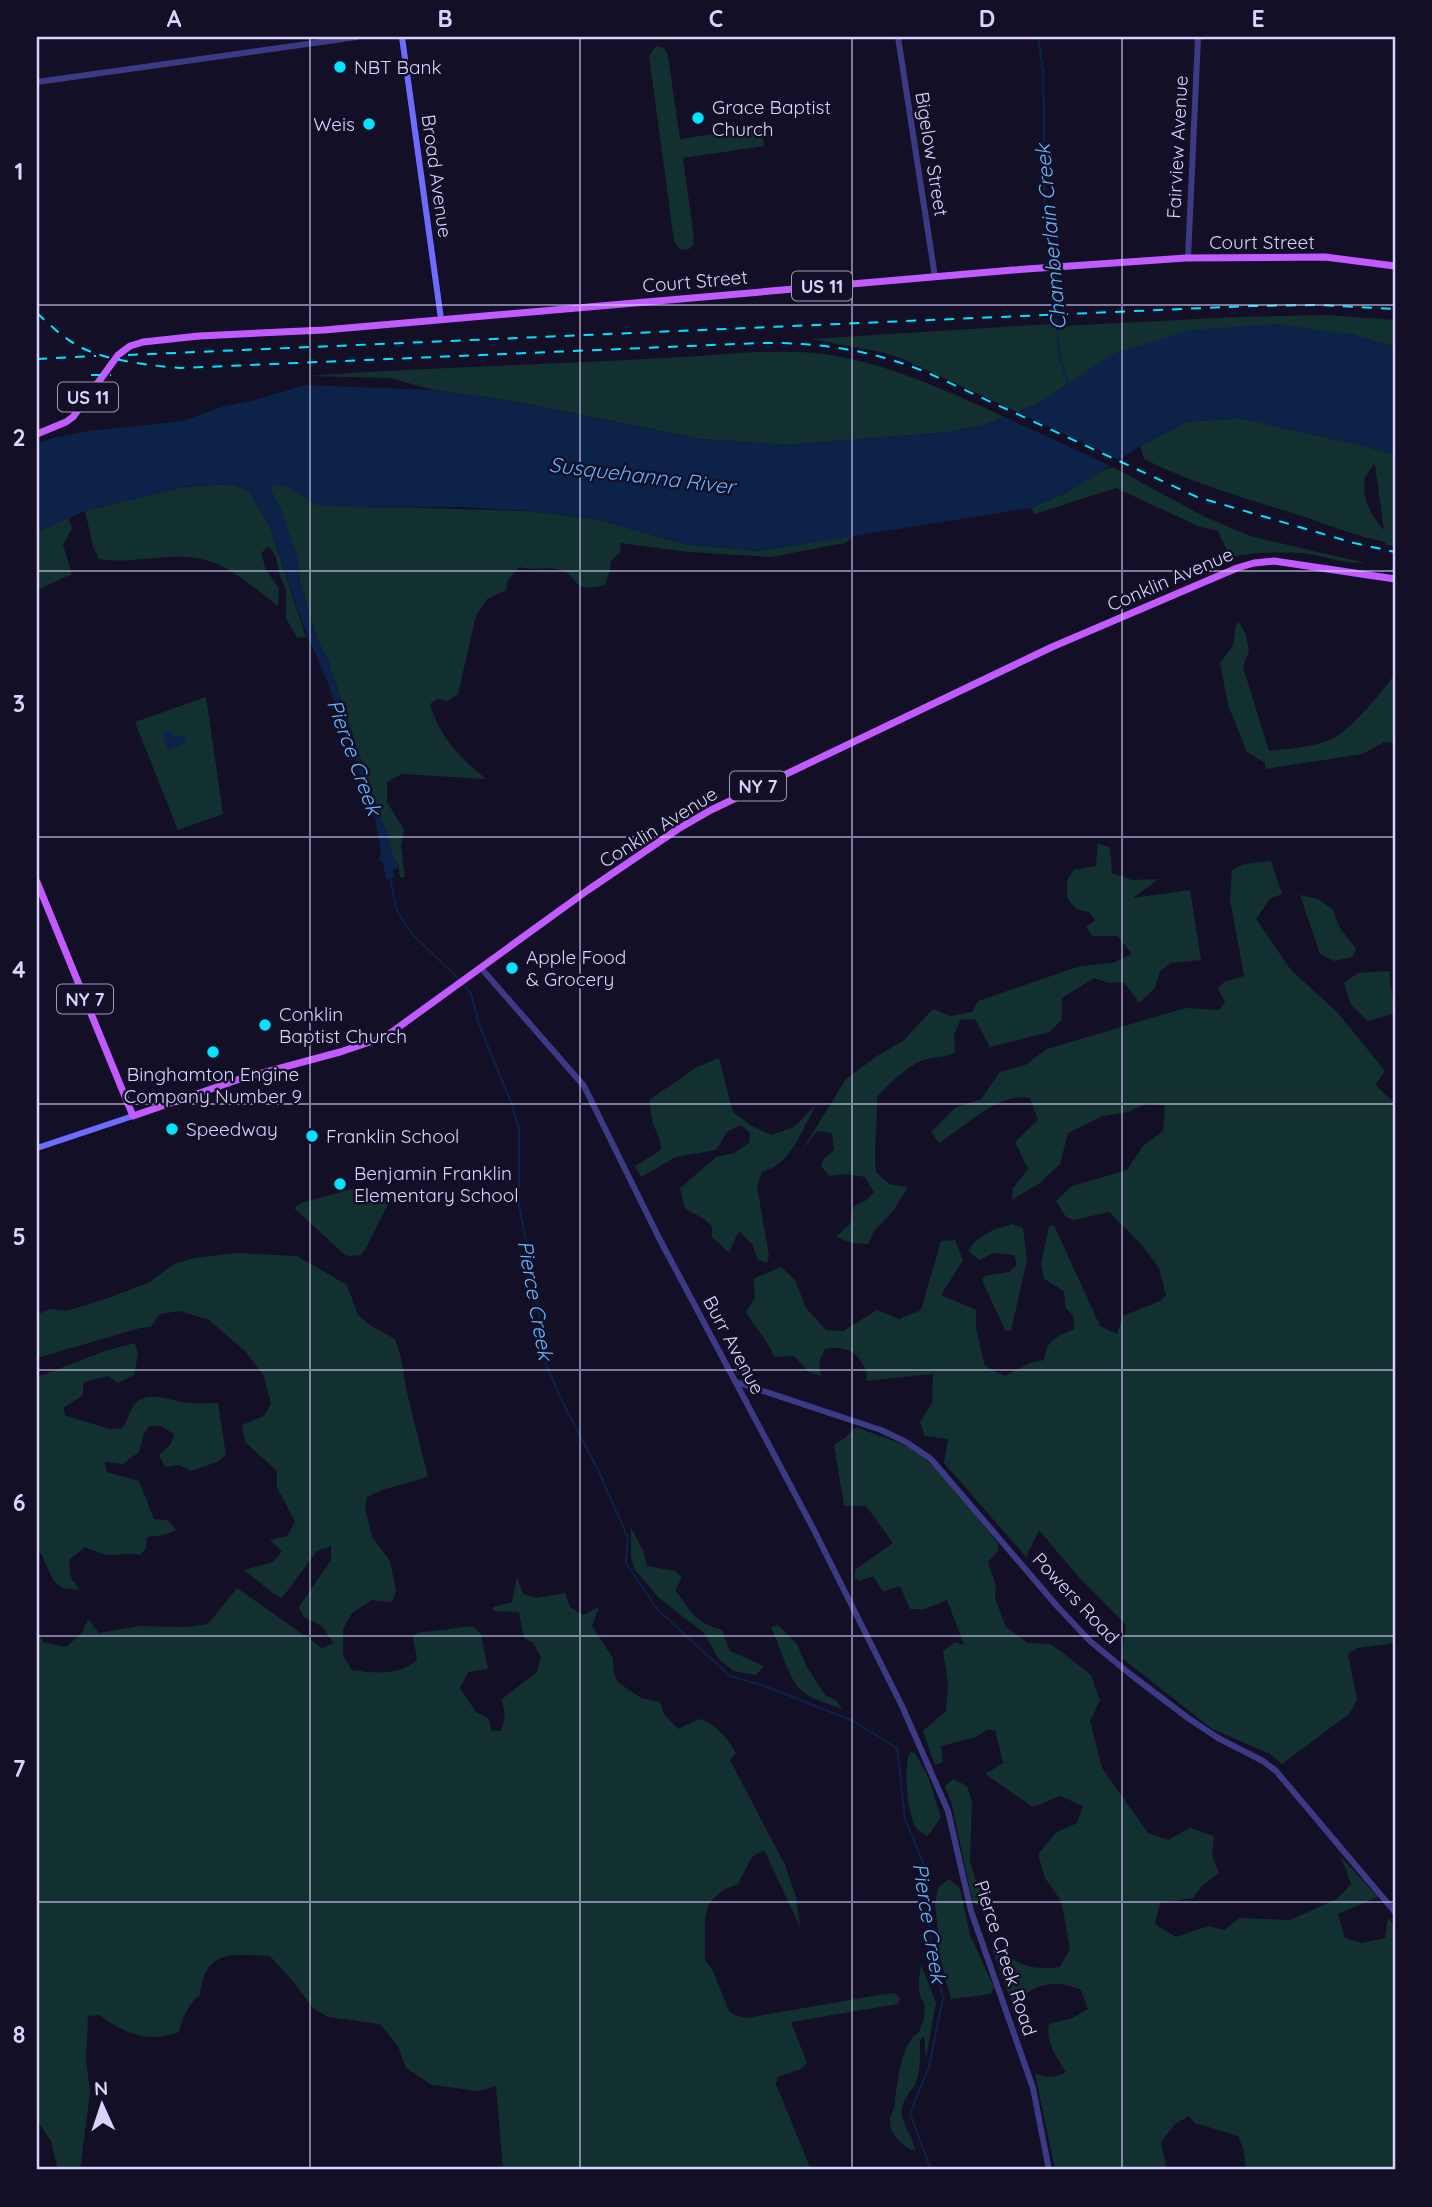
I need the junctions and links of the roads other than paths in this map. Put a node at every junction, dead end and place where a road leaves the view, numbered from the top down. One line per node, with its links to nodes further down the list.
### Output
1 (356, 37): 5 (street)
2 (402, 37): 9 (main road, Broad Avenue)
3 (898, 37): 8 (street, Bigelow Street)
4 (1198, 37): 6 (street, Fairview Avenue)
5 (37, 82)
6 (1188, 258): 7 (main road, Court Street / US 11); 8 (main road, Court Street / US 11)
7 (1395, 266)
8 (935, 276): 9 (main road, Court Street / US 11)
9 (441, 319): 10 (main road, Court Street / US 11)
10 (37, 434)
11 (1395, 579): 13 (main road, Conklin Avenue / NY 7)
12 (37, 882): 14 (main road, NY 7)
13 (481, 968): 14 (main road, Conklin Avenue / NY 7); 16 (street, Burr Avenue)
14 (132, 1116): 15 (main road, Conklin Avenue)
15 (37, 1148)
16 (736, 1382): 17 (street, Burr Avenue); 18 (street, Powers Road)
17 (926, 1758): 19 (street, Pierce Creek Road)
18 (1395, 1912)
19 (1049, 2170)

